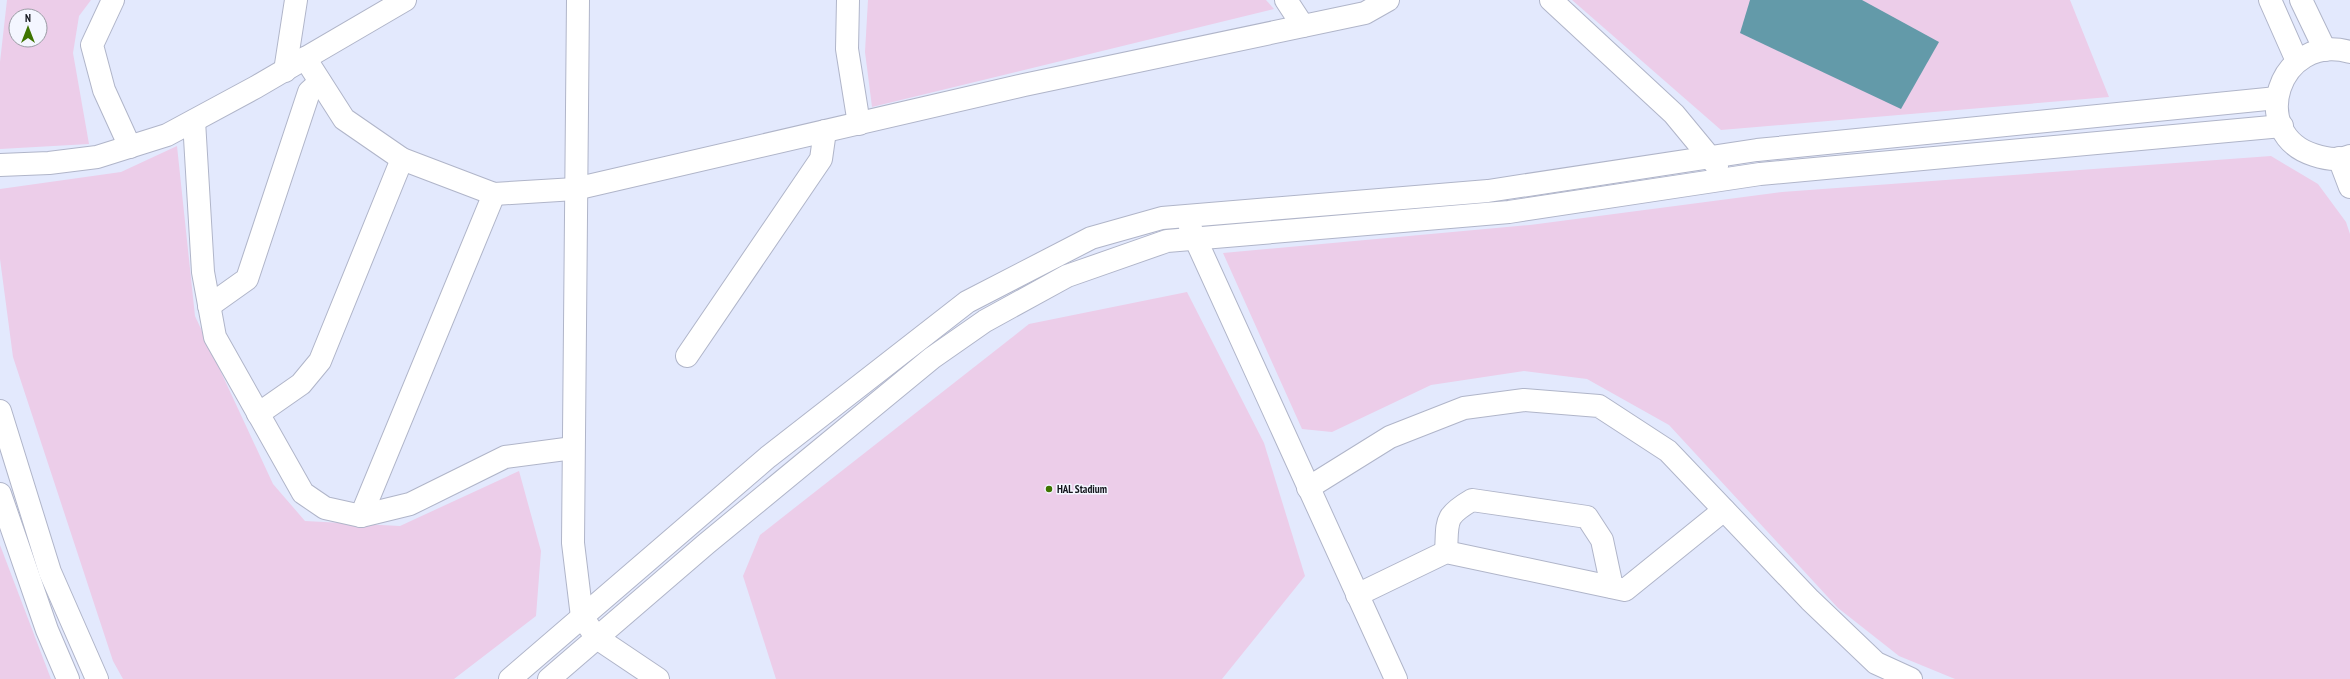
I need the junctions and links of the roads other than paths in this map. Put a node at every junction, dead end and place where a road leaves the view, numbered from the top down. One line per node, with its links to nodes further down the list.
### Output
1 (113, 0): 23 (street)
2 (296, 0): 16 (street)
3 (405, 0): 14 (street)
4 (578, 0): 30 (street)
5 (848, 0): 20 (street)
6 (1286, 0): 11 (street)
7 (1388, 0): 11 (street)
8 (1551, 0): 24 (street)
9 (2270, 0): 15 (street)
10 (2301, 0): 12 (street)
11 (1303, 26): 20 (street)
12 (2325, 50): 13 (street); 15 (street)
13 (2350, 52)
14 (305, 58): 16 (street); 17 (street)
15 (2297, 61): 18 (street)
16 (285, 70): 19 (street)
17 (320, 82): 26 (street); 34 (street)
18 (2277, 98): 21 (street); 24 (street)
19 (194, 120): 23 (street); 34 (street)
20 (858, 124): 22 (street)
21 (2282, 126): 25 (street); 28 (street)
22 (825, 131): 30 (street); 35 (street)
23 (130, 147): 27 (street)
24 (1711, 157): 28 (street); 32 (street)
25 (2344, 157): 29 (street)
26 (402, 159): 31 (street); 37 (street)
27 (0, 165)
28 (1725, 179): 33 (street)
29 (2350, 187)
30 (575, 189): 31 (street); 38 (street)
31 (494, 194): 42 (street)
32 (1185, 216): 33 (street); 46 (street)
33 (1195, 238): 39 (street); 47 (street)
34 (209, 306): 37 (street)
35 (687, 356)
36 (0, 410): 49 (street)
37 (258, 414): 42 (street)
38 (573, 448): 42 (street); 46 (street)
39 (1308, 488): 41 (street); 45 (street)
40 (0, 494): 48 (street)
41 (1724, 510): 44 (street); 54 (street)
42 (361, 516)
43 (1446, 552): 44 (street); 44 (street); 45 (street)
44 (1612, 587)
45 (1357, 595): 53 (street)
46 (582, 617): 47 (street); 50 (street)
47 (597, 638): 51 (street); 52 (street)
48 (68, 679)
49 (97, 679)
50 (510, 679)
51 (549, 679)
52 (658, 679)
53 (1396, 679)
54 (1911, 679)

